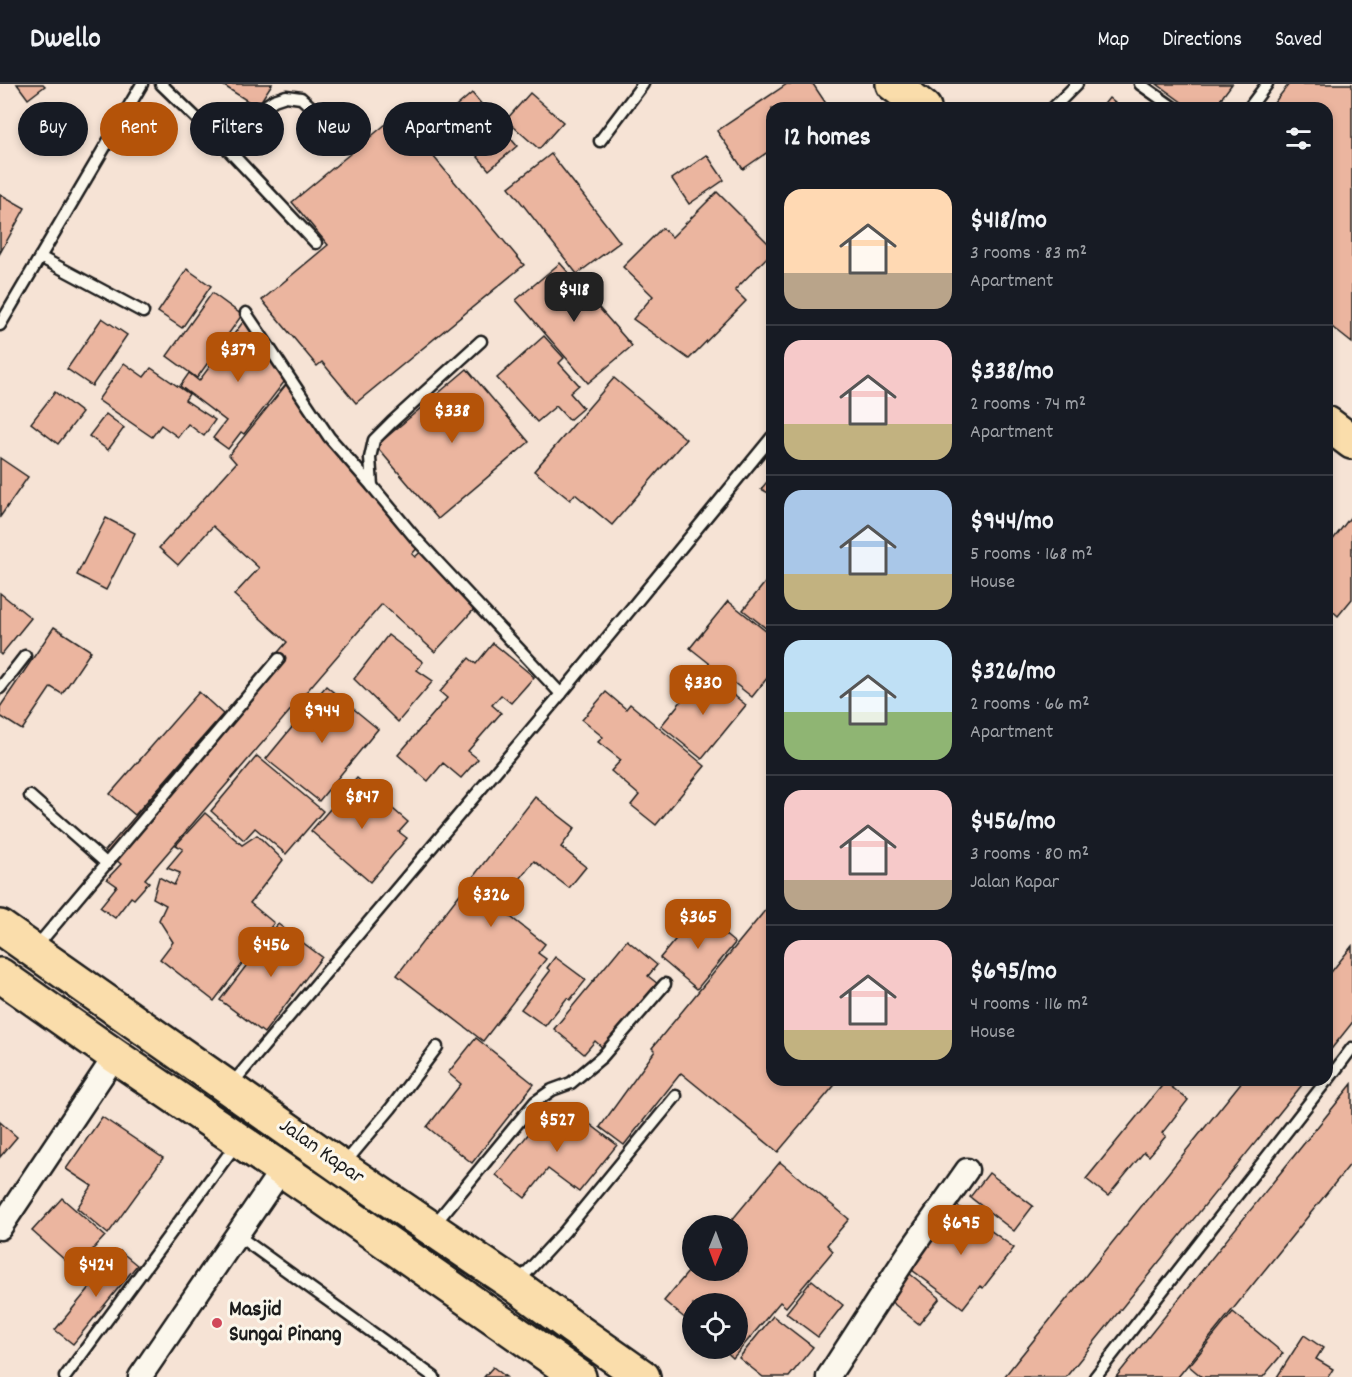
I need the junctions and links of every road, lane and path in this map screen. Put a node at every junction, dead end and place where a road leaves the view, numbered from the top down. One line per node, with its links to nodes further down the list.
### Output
1 (142, 84): 18 (lane)
2 (160, 84): 14 (lane)
3 (643, 84): 15 (lane)
4 (893, 84): 10 (main road)
5 (1077, 84): 11 (lane)
6 (1140, 84): 12 (lane)
7 (1267, 84): 13 (lane)
8 (271, 102): 9 (lane)
9 (306, 102)
10 (916, 102)
11 (1059, 102)
12 (1166, 102)
13 (1254, 102)
14 (190, 112)
15 (600, 141)
16 (234, 156): 17 (lane)
17 (316, 243)
18 (40, 257): 19 (lane); 21 (lane)
19 (142, 312)
20 (246, 314): 26 (lane)
21 (0, 326)
22 (481, 341): 26 (lane)
23 (1333, 428): 24 (main road)
24 (1352, 442)
25 (766, 444): 30 (lane)
26 (372, 486): 30 (lane)
27 (25, 656): 29 (lane)
28 (279, 659): 32 (lane)
29 (0, 688)
30 (561, 694): 42 (lane)
31 (30, 796): 32 (lane)
32 (107, 864): 34 (lane)
33 (0, 927): 34 (main road, Jalan Kapar)
34 (34, 950): 42 (main road, Jalan Kapar)
35 (0, 975): 39 (main road, Jalan Kapar)
36 (665, 984): 49 (lane)
37 (436, 1047): 45 (lane)
38 (1352, 1048): 40 (lane)
39 (115, 1056): 44 (main road, Jalan Kapar); 48 (street)
40 (1333, 1072)
41 (1322, 1086): 58 (lane)
42 (229, 1087): 45 (main road, Jalan Kapar)
43 (676, 1096): 51 (lane)
44 (239, 1141): 46 (main road, Jalan Kapar); 52 (lane)
45 (341, 1167): 49 (main road, Jalan Kapar)
46 (282, 1169): 50 (street); 55 (main road, Jalan Kapar)
47 (967, 1170): 57 (street)
48 (0, 1228)
49 (430, 1228): 51 (main road, Jalan Kapar)
50 (237, 1235): 53 (street); 54 (lane)
51 (515, 1285): 56 (main road, Jalan Kapar)
52 (65, 1377)
53 (140, 1377)
54 (434, 1377)
55 (579, 1377)
56 (643, 1377)
57 (828, 1377)
58 (1095, 1377)

